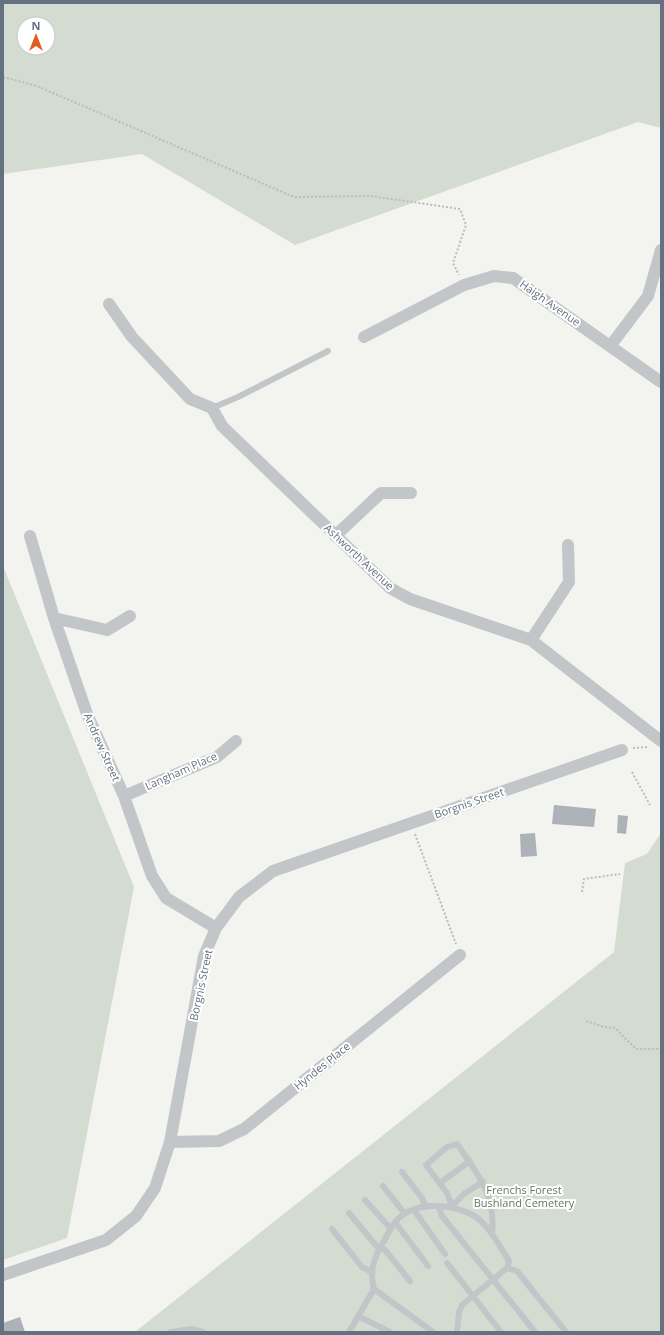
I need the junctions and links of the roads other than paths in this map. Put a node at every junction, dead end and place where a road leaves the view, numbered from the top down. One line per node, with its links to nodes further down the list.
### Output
1 (661, 250): 4 (street)
2 (109, 304): 7 (street)
3 (364, 337): 4 (street, Haigh Avenue)
4 (611, 346): 6 (street, Haigh Avenue)
5 (328, 351): 7 (lane)
6 (661, 382)
7 (212, 408): 10 (street, Ashworth Avenue)
8 (411, 493): 10 (street)
9 (30, 536): 13 (street, Andrew Street)
10 (335, 536): 14 (street, Ashworth Avenue)
11 (568, 545): 14 (street)
12 (130, 616): 13 (street)
13 (54, 618): 18 (street, Andrew Street)
14 (530, 640): 16 (street, Ashworth Avenue)
15 (236, 741): 18 (street, Langham Place)
16 (657, 744)
17 (622, 750): 19 (street, Borgnis Street)
18 (124, 796): 19 (street, Andrew Street)
19 (216, 928): 21 (street, Borgnis Street)
20 (460, 955): 21 (street, Hyndes Place)
21 (170, 1142): 44 (street, Borgnis Street)
22 (470, 1161): 24 (lane); 25 (lane); 25 (lane)
23 (402, 1172): 30 (lane)
24 (483, 1182): 29 (lane); 37 (lane)
25 (440, 1183): 29 (lane)
26 (383, 1186): 33 (lane)
27 (365, 1200): 36 (lane)
28 (438, 1206): 29 (lane); 30 (lane); 45 (lane)
29 (452, 1206): 37 (lane)
30 (426, 1207): 31 (lane)
31 (414, 1210): 33 (lane); 39 (lane)
32 (349, 1213): 38 (lane)
33 (405, 1214): 34 (lane)
34 (395, 1222): 36 (lane); 41 (lane)
35 (332, 1229): 43 (lane)
36 (391, 1229): 38 (lane)
37 (492, 1234): 42 (lane)
38 (380, 1248): 43 (lane); 46 (lane)
39 (445, 1254)
40 (447, 1263): 48 (lane)
41 (428, 1266)
42 (507, 1268): 45 (lane); 58 (lane)
43 (372, 1272): 47 (lane)
44 (3, 1275)
45 (493, 1279): 48 (lane); 57 (lane)
46 (410, 1280)
47 (374, 1289): 49 (lane); 54 (lane)
48 (472, 1297): 55 (lane); 56 (lane)
49 (358, 1316): 52 (lane); 53 (lane)
50 (171, 1332): 51 (lane)
51 (203, 1332)
52 (349, 1332)
53 (390, 1332)
54 (432, 1332)
55 (457, 1332)
56 (501, 1332)
57 (535, 1332)
58 (566, 1332)

